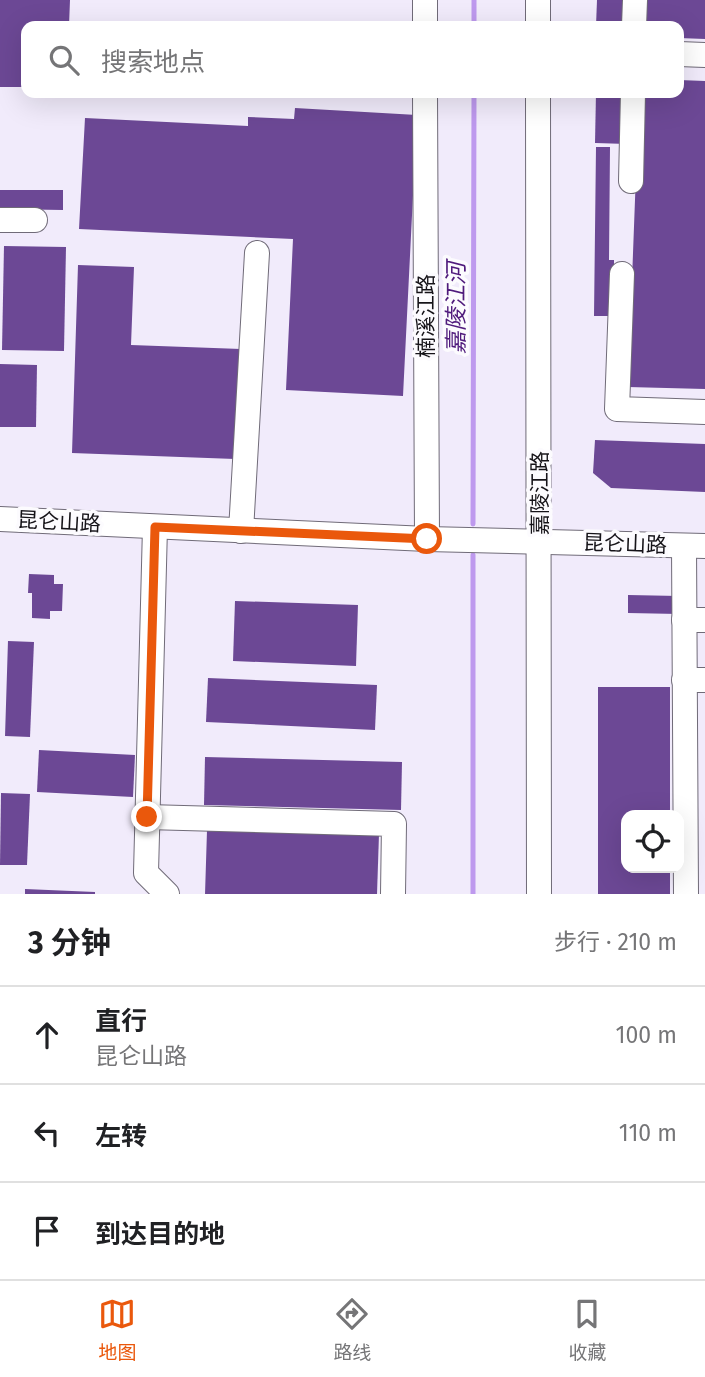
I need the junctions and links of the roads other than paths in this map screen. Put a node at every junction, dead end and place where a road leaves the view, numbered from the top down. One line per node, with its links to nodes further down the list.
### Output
1 (425, 0): 4 (street)
2 (538, 0): 5 (street)
3 (635, 0): 6 (street)
4 (425, 21)
5 (538, 21)
6 (634, 21)
7 (684, 54): 8 (street)
8 (705, 55)
9 (425, 98): 21 (street, 楠溪江路)
10 (538, 98): 22 (street, 嘉陵江路)
11 (633, 98): 12 (street)
12 (631, 181)
13 (0, 220): 14 (street)
14 (35, 220)
15 (257, 253): 20 (street)
16 (622, 274): 17 (street)
17 (705, 412)
18 (0, 520): 19 (street, 昆仑山路)
19 (155, 527): 20 (street, 昆仑山路); 26 (street)
20 (241, 531): 21 (street, 昆仑山路)
21 (427, 539): 22 (street, 昆仑山路)
22 (540, 541): 23 (street, 昆仑山路); 29 (street, 嘉陵江路)
23 (694, 546): 24 (street)
24 (694, 620): 25 (street)
25 (694, 681): 30 (street)
26 (147, 817): 27 (street); 28 (street)
27 (167, 894)
28 (393, 894)
29 (539, 894)
30 (686, 894)

